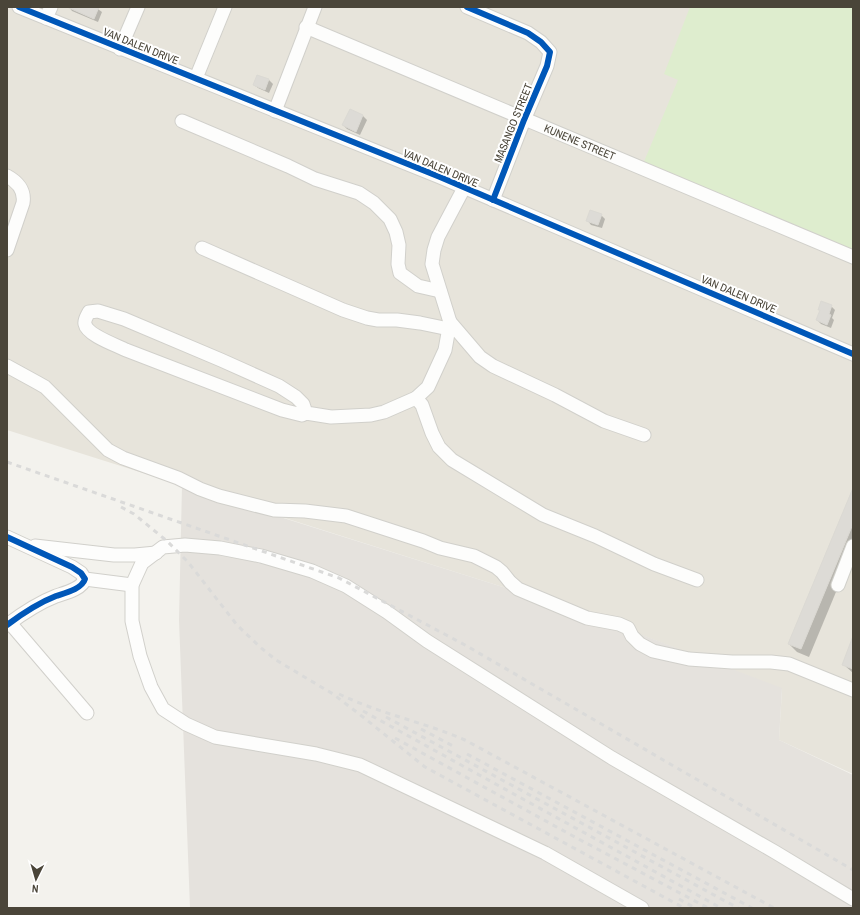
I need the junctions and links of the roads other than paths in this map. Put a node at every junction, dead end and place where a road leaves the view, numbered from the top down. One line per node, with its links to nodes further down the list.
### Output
1 (19, 7): 6 (street, VAN DALEN DRIVE)
2 (138, 7): 8 (street)
3 (225, 7): 9 (street)
4 (315, 7): 7 (street)
5 (467, 7): 11 (street, MASANGO STREET)
6 (48, 13): 8 (street, VAN DALEN DRIVE)
7 (306, 27): 10 (street); 11 (street, KUNENE STREET)
8 (120, 49): 9 (street, VAN DALEN DRIVE)
9 (196, 78): 10 (street, VAN DALEN DRIVE)
10 (275, 111): 14 (street, VAN DALEN DRIVE)
11 (524, 120): 15 (street, MASANGO STREET); 19 (street, KUNENE STREET)
12 (182, 121): 20 (street)
13 (7, 176): 16 (street)
14 (464, 188): 15 (street, VAN DALEN DRIVE); 20 (street)
15 (493, 200): 22 (street, VAN DALEN DRIVE)
16 (10, 235): 18 (street)
17 (202, 248): 21 (street)
18 (7, 250)
19 (853, 257)
20 (440, 291): 21 (street)
21 (449, 326): 24 (street); 26 (street)
22 (853, 354)
23 (7, 366): 36 (street)
24 (416, 398): 25 (street); 32 (street)
25 (306, 413): 25 (street)
26 (644, 435)
27 (7, 537): 28 (street)
28 (25, 546): 30 (street); 31 (street)
29 (853, 546): 34 (street)
30 (156, 552): 33 (street); 38 (street)
31 (85, 579): 33 (street); 35 (street)
32 (697, 580)
33 (132, 584): 39 (street)
34 (838, 585)
35 (8, 624): 37 (street)
36 (853, 690)
37 (87, 713)
38 (853, 899)
39 (642, 908)

